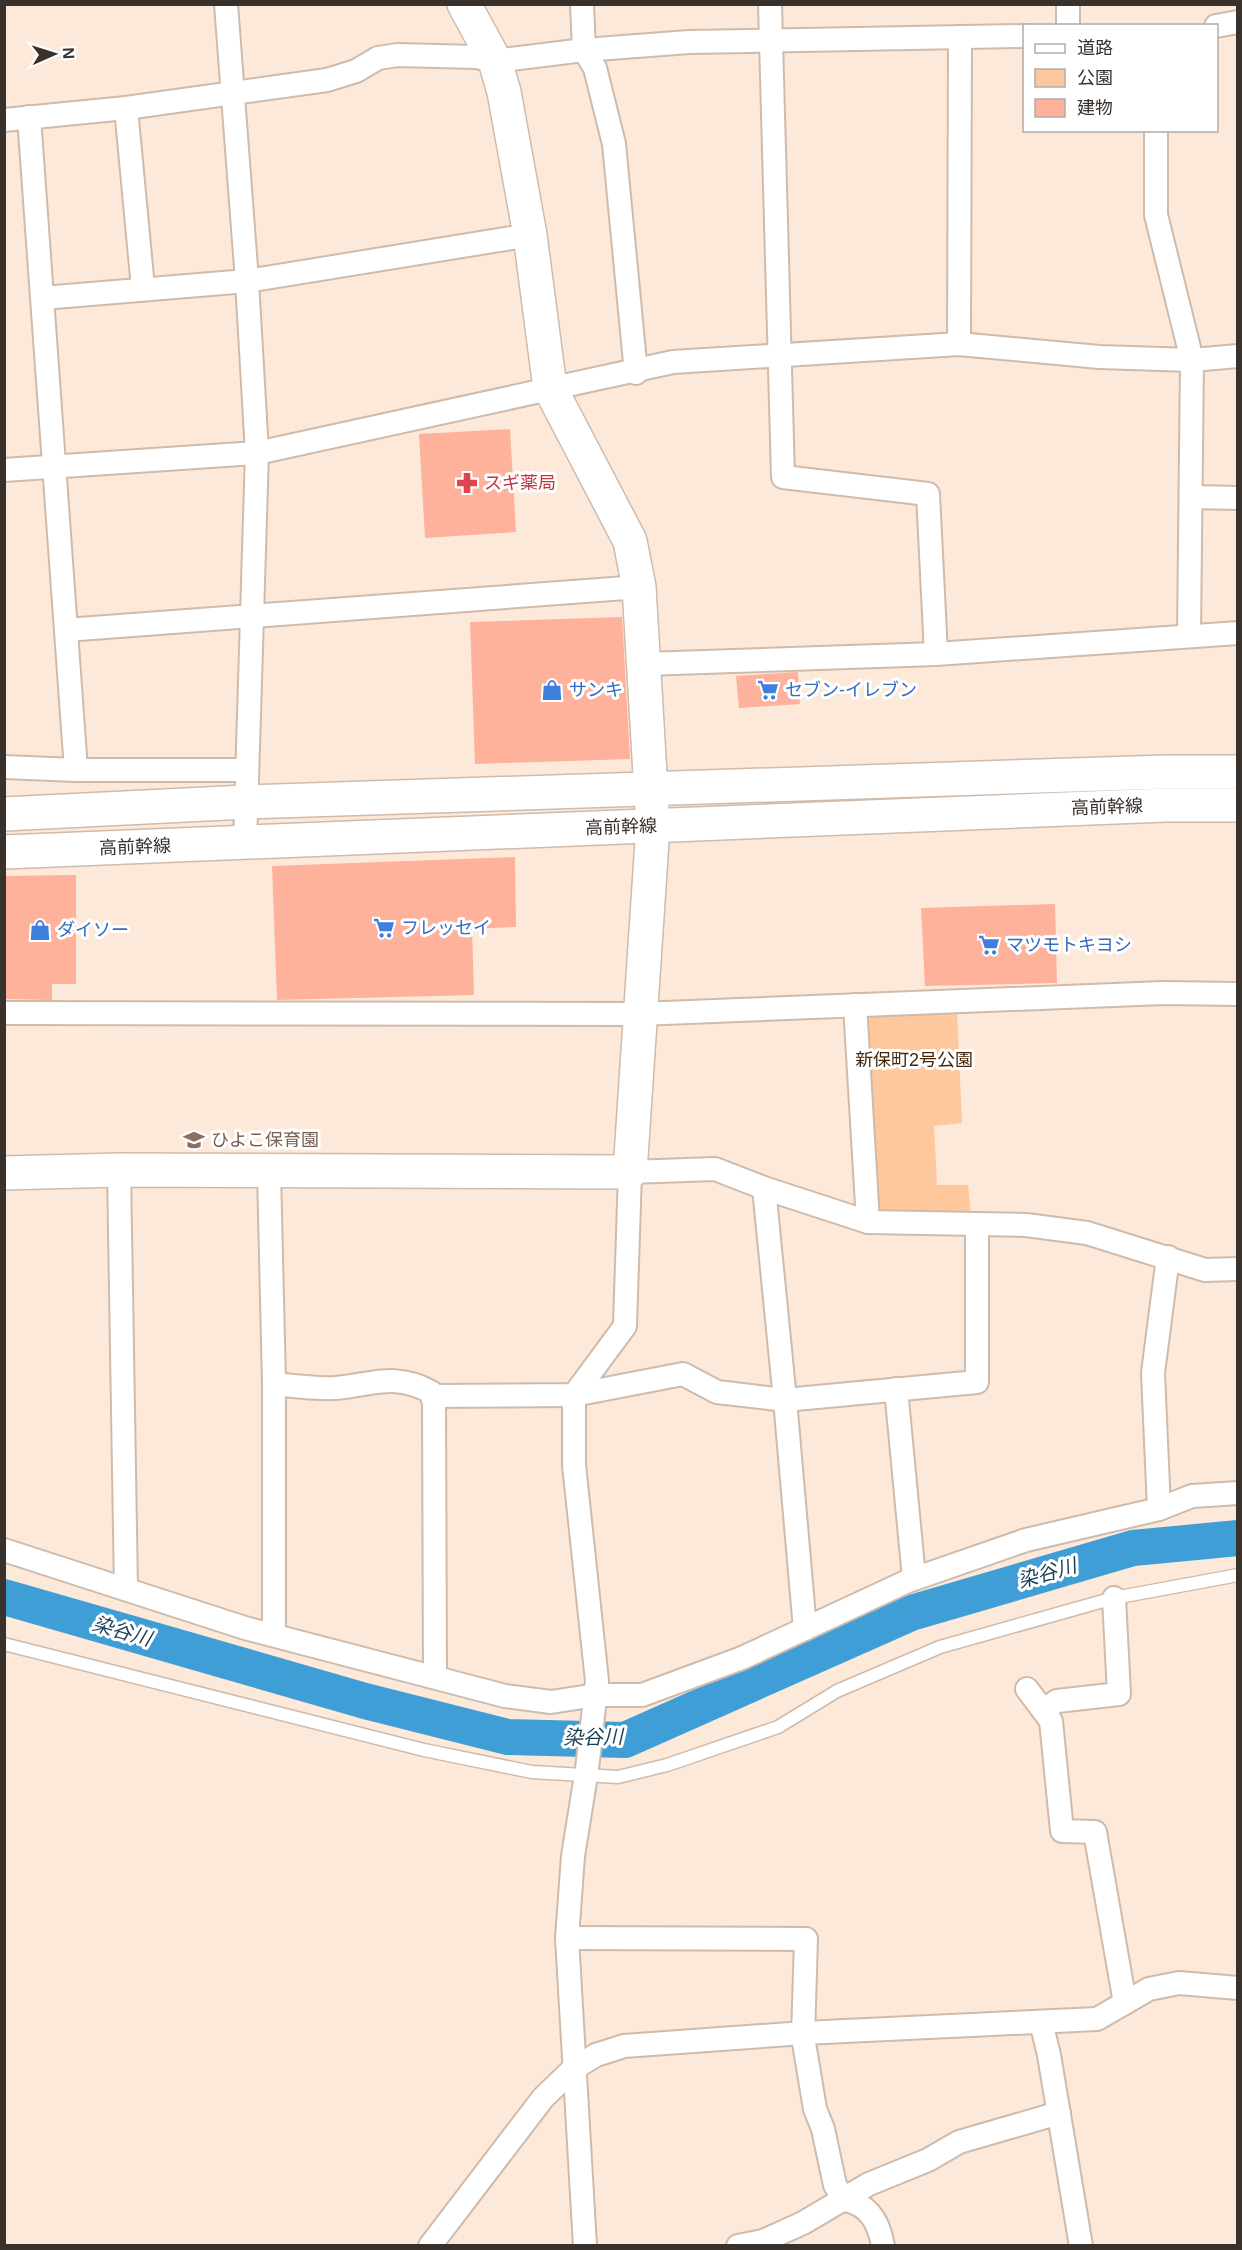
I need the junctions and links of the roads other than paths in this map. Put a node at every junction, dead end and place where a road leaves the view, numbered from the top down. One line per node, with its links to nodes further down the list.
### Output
1 (226, 4): 12 (street)
2 (464, 4): 11 (street)
3 (582, 4): 10 (street)
4 (770, 4): 9 (street)
5 (1068, 4): 6 (street)
6 (1068, 24)
7 (1023, 36): 8 (street)
8 (960, 37): 9 (street); 21 (street)
9 (771, 42): 10 (street); 22 (street)
10 (584, 50): 11 (street); 25 (street)
11 (495, 61): 12 (street); 17 (street)
12 (232, 92): 13 (street); 18 (street)
13 (126, 108): 14 (street); 19 (street)
14 (29, 117): 15 (street); 20 (street)
15 (4, 120)
16 (1156, 132): 24 (street)
17 (530, 235): 18 (street); 26 (street)
18 (247, 281): 19 (street); 27 (street)
19 (143, 288): 20 (street)
20 (43, 298): 28 (street)
21 (959, 344): 22 (street); 24 (street)
22 (780, 354): 25 (street); 37 (street)
23 (1238, 356): 24 (street)
24 (1192, 360): 30 (street)
25 (636, 373): 26 (street)
26 (550, 388): 27 (street); 32 (street)
27 (257, 453): 28 (street); 33 (street)
28 (54, 466): 29 (street); 34 (street)
29 (4, 470)
30 (1191, 497): 31 (street); 36 (street)
31 (1238, 498)
32 (639, 587): 33 (street); 38 (street)
33 (253, 615): 34 (street); 41 (street)
34 (66, 630): 40 (street)
35 (1238, 633): 36 (street)
36 (1189, 636): 37 (street)
37 (936, 654): 38 (street)
38 (644, 664): 43 (street)
39 (4, 766): 40 (street)
40 (76, 770): 41 (street)
41 (246, 770): 44 (street)
42 (1238, 772): 43 (street, 高前幹線)
43 (650, 790): 44 (street, 高前幹線); 47 (street)
44 (246, 802): 46 (street, 高前幹線); 48 (street)
45 (1238, 805): 47 (street, 高前幹線)
46 (4, 814)
47 (652, 826): 48 (street, 高前幹線); 53 (street)
48 (245, 844): 49 (street, 高前幹線)
49 (4, 852)
50 (1238, 994): 51 (street)
51 (855, 1005): 53 (street); 59 (street)
52 (4, 1013): 53 (street)
53 (640, 1014): 56 (street)
54 (119, 1170): 55 (street); 57 (street); 73 (street)
55 (269, 1171): 56 (street); 63 (street)
56 (630, 1172): 58 (street); 65 (street)
57 (4, 1173)
58 (764, 1188): 59 (street); 67 (street)
59 (868, 1222): 60 (street)
60 (977, 1224): 61 (street); 64 (street)
61 (1168, 1257): 62 (street); 69 (street)
62 (1238, 1269)
63 (274, 1383): 66 (street); 76 (street)
64 (896, 1389): 67 (street); 72 (street)
65 (574, 1395): 66 (street); 67 (street); 80 (street)
66 (432, 1396): 78 (street)
67 (785, 1400): 75 (street)
68 (1238, 1493): 69 (street)
69 (1159, 1509): 72 (street)
70 (4, 1550): 73 (street)
71 (1238, 1575): 74 (lane)
72 (914, 1578): 75 (street)
73 (126, 1589): 76 (street)
74 (1114, 1598): 81 (street); 82 (lane)
75 (805, 1629): 80 (street)
76 (274, 1635): 78 (street)
77 (4, 1644): 82 (lane)
78 (435, 1676): 80 (street)
79 (1027, 1689): 81 (street)
80 (596, 1695): 82 (street)
81 (1043, 1710): 85 (street)
82 (586, 1776): 83 (street)
83 (567, 1938): 87 (street); 88 (street)
84 (1238, 1988): 85 (street)
85 (1125, 2003): 86 (street)
86 (1041, 2022): 87 (street); 89 (street)
87 (804, 2033): 88 (street); 90 (street)
88 (573, 2069): 91 (street); 92 (street)
89 (1059, 2113): 90 (street); 95 (street)
90 (844, 2200): 93 (street); 94 (street)
91 (430, 2246)
92 (585, 2246)
93 (738, 2246)
94 (883, 2246)
95 (1081, 2246)

